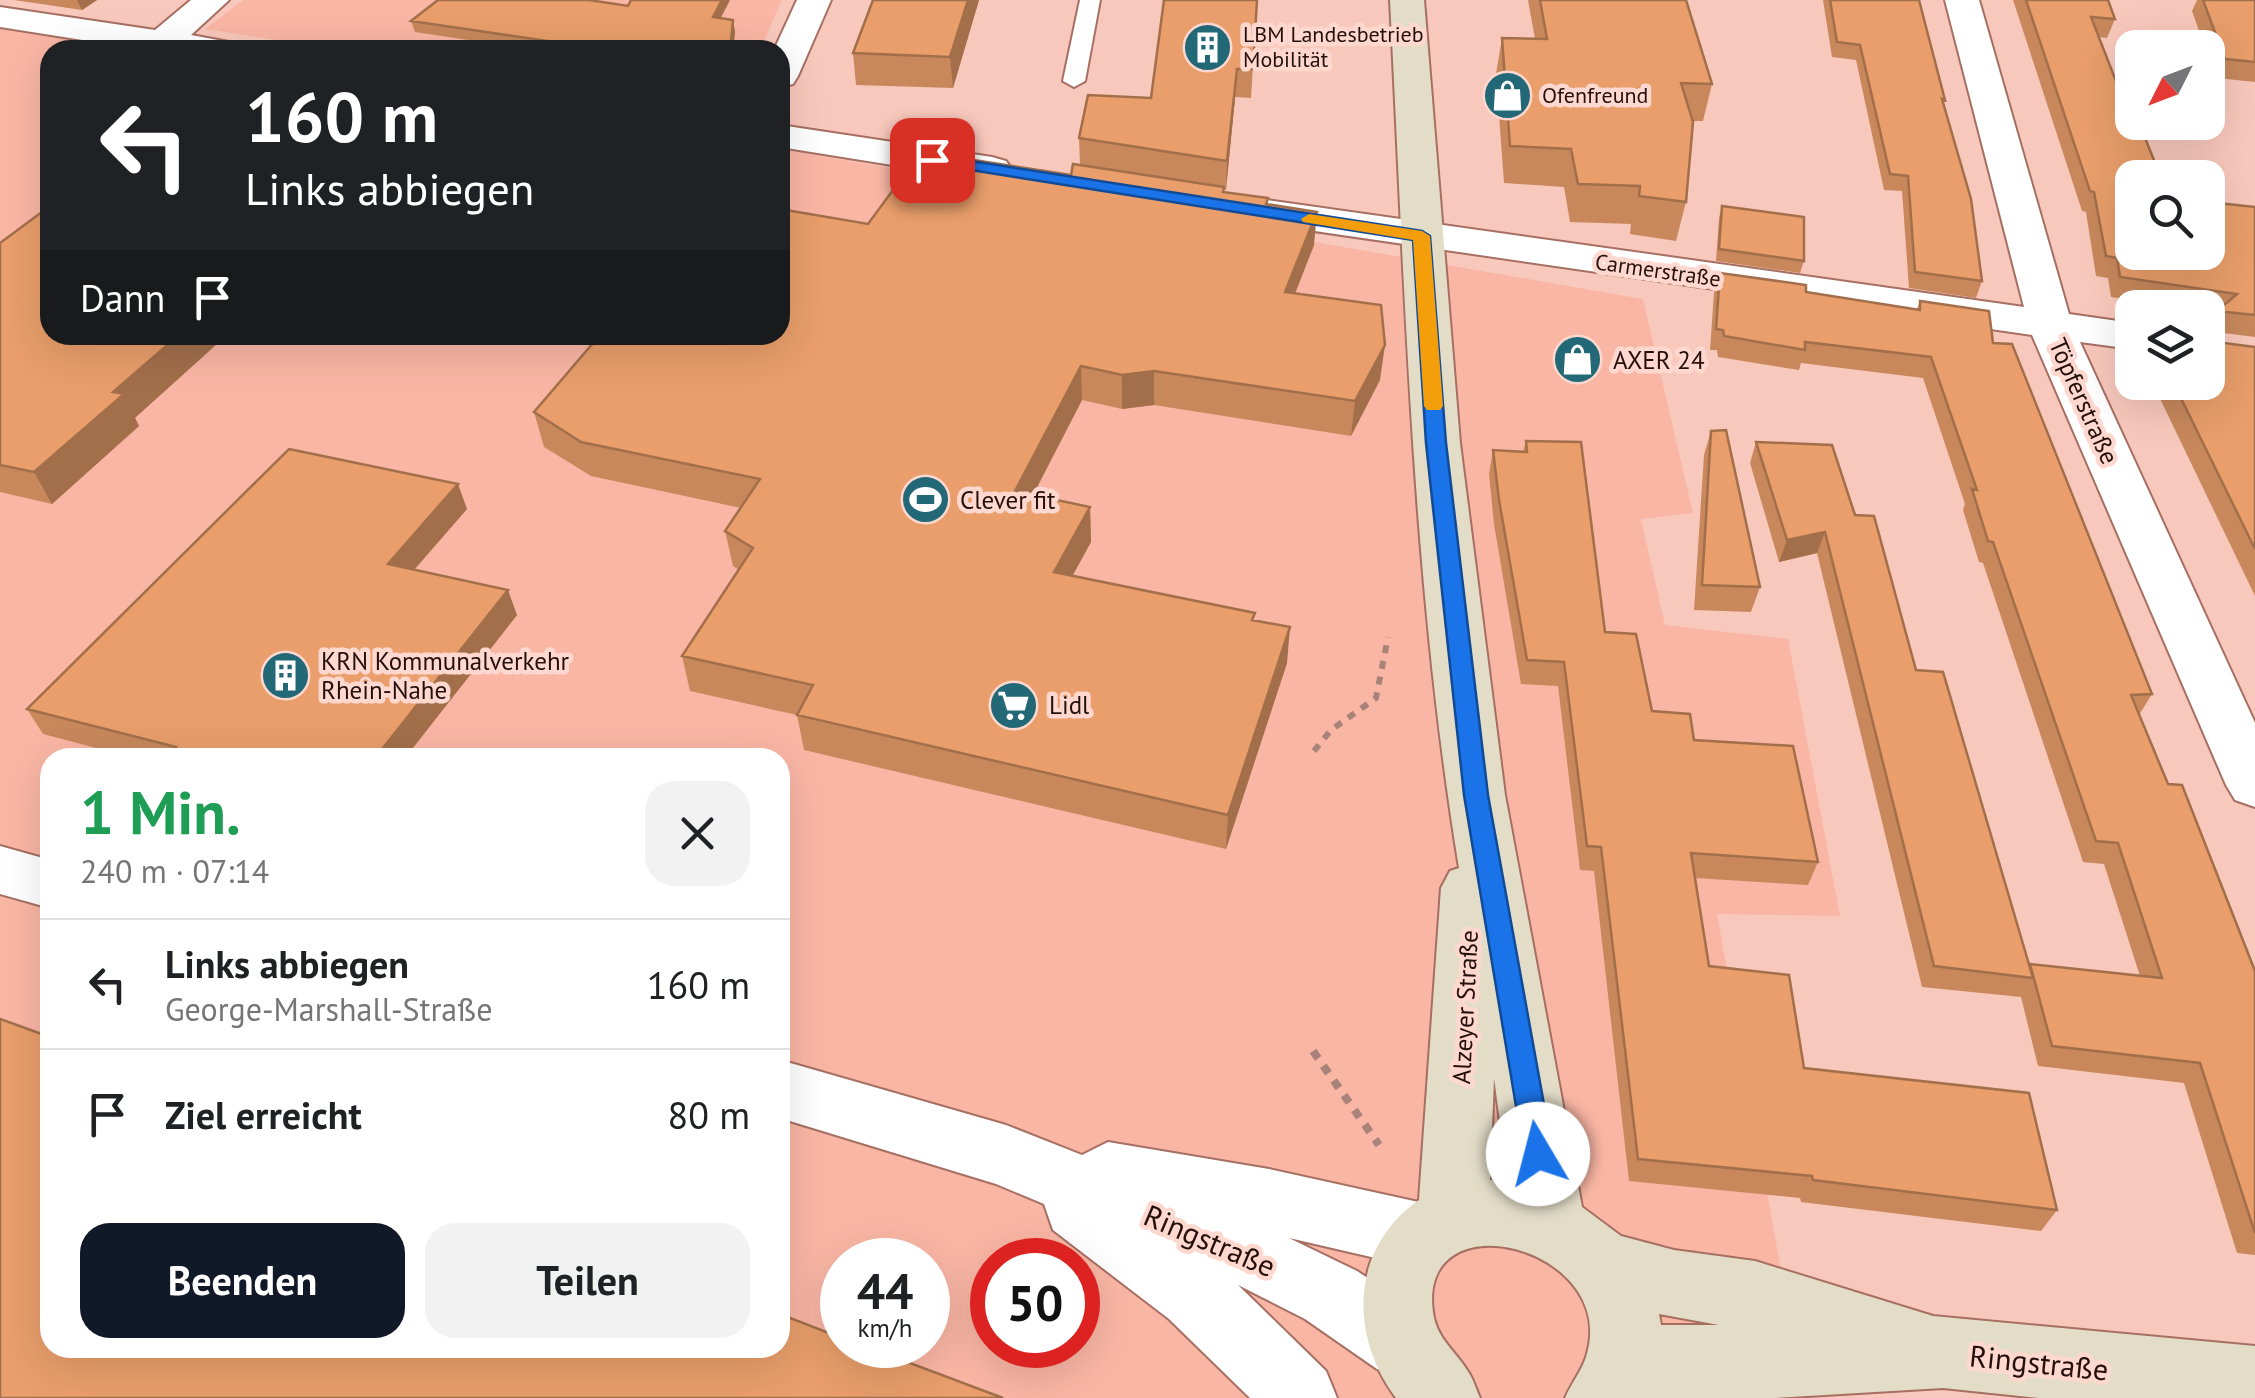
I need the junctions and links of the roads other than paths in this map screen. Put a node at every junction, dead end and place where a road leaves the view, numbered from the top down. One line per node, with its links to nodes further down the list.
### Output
1 (212, 0): 8 (street)
2 (814, 0): 9 (street)
3 (1090, 0): 10 (lane)
4 (1408, 0): 14 (main road, Alzeyer Straße)
5 (1962, 0): 15 (street, Töpferstraße)
6 (0, 17): 7 (street)
7 (149, 40)
8 (164, 40)
9 (790, 54)
10 (1074, 81)
11 (790, 138): 12 (street)
12 (1035, 176)
13 (1212, 204): 14 (street, Carmerstraße)
14 (1422, 236): 15 (street, Carmerstraße); 18 (main road, Alzeyer Straße)
15 (2050, 324): 16 (street, Carmerstraße); 17 (street, Töpferstraße)
16 (2115, 334)
17 (2255, 785)
18 (1476, 795): 23 (main road, Alzeyer Straße); 24 (main road, Alzeyer Straße)
19 (0, 870): 20 (street)
20 (40, 881)
21 (790, 1092): 22 (street, Ringstraße)
22 (1006, 1156): 23 (street, Ringstraße); 26 (street, Ringstraße); 29 (street)
23 (1438, 1227): 24 (main road); 26 (main road, Alzeyer Straße)
24 (1575, 1244): 25 (main road, Ringstraße); 27 (main road, Alzeyer Straße)
25 (1943, 1352): 27 (main road, Ringstraße); 28 (main road, Ringstraße)
26 (1423, 1371)
27 (1613, 1379)
28 (2255, 1383)
29 (1299, 1398)

